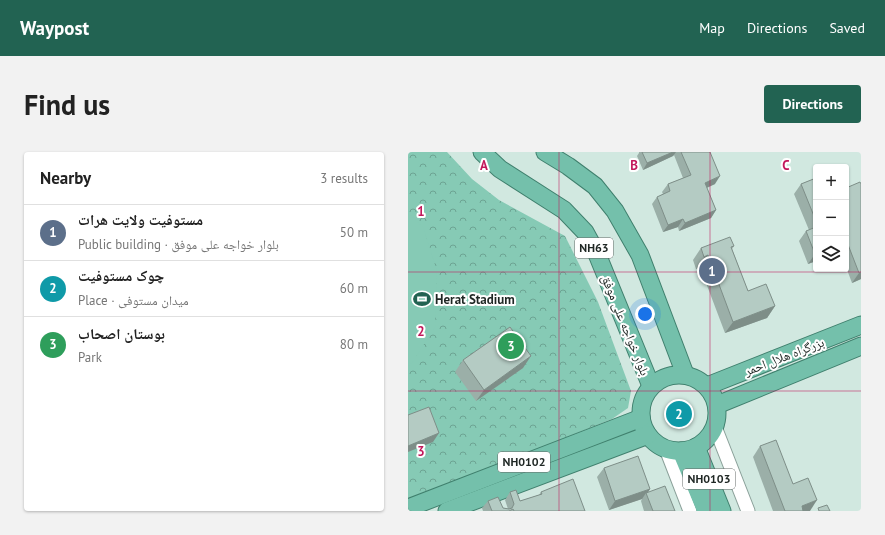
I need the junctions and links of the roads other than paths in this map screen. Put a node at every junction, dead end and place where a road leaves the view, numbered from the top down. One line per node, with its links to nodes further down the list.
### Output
1 (482, 152): 6 (highway, بلوار خواجه علی موفق / NH63)
2 (545, 152): 5 (highway, NH63)
3 (861, 325): 7 (highway, بزرگراه هلال احمر)
4 (861, 346): 8 (highway, بزرگراه هلال احمر)
5 (685, 374): 6 (highway); 7 (highway)
6 (651, 386): 9 (highway)
7 (707, 386): 8 (highway)
8 (717, 405): 10 (highway)
9 (641, 418): 11 (highway); 13 (highway, NH0102)
10 (715, 427): 12 (highway); 18 (street)
11 (648, 435): 12 (highway); 14 (highway, NH0102)
12 (681, 449): 15 (street); 16 (highway, NH0103); 17 (highway, NH0103)
13 (408, 508)
14 (447, 511)
15 (690, 511)
16 (706, 511)
17 (722, 511)
18 (748, 511)

